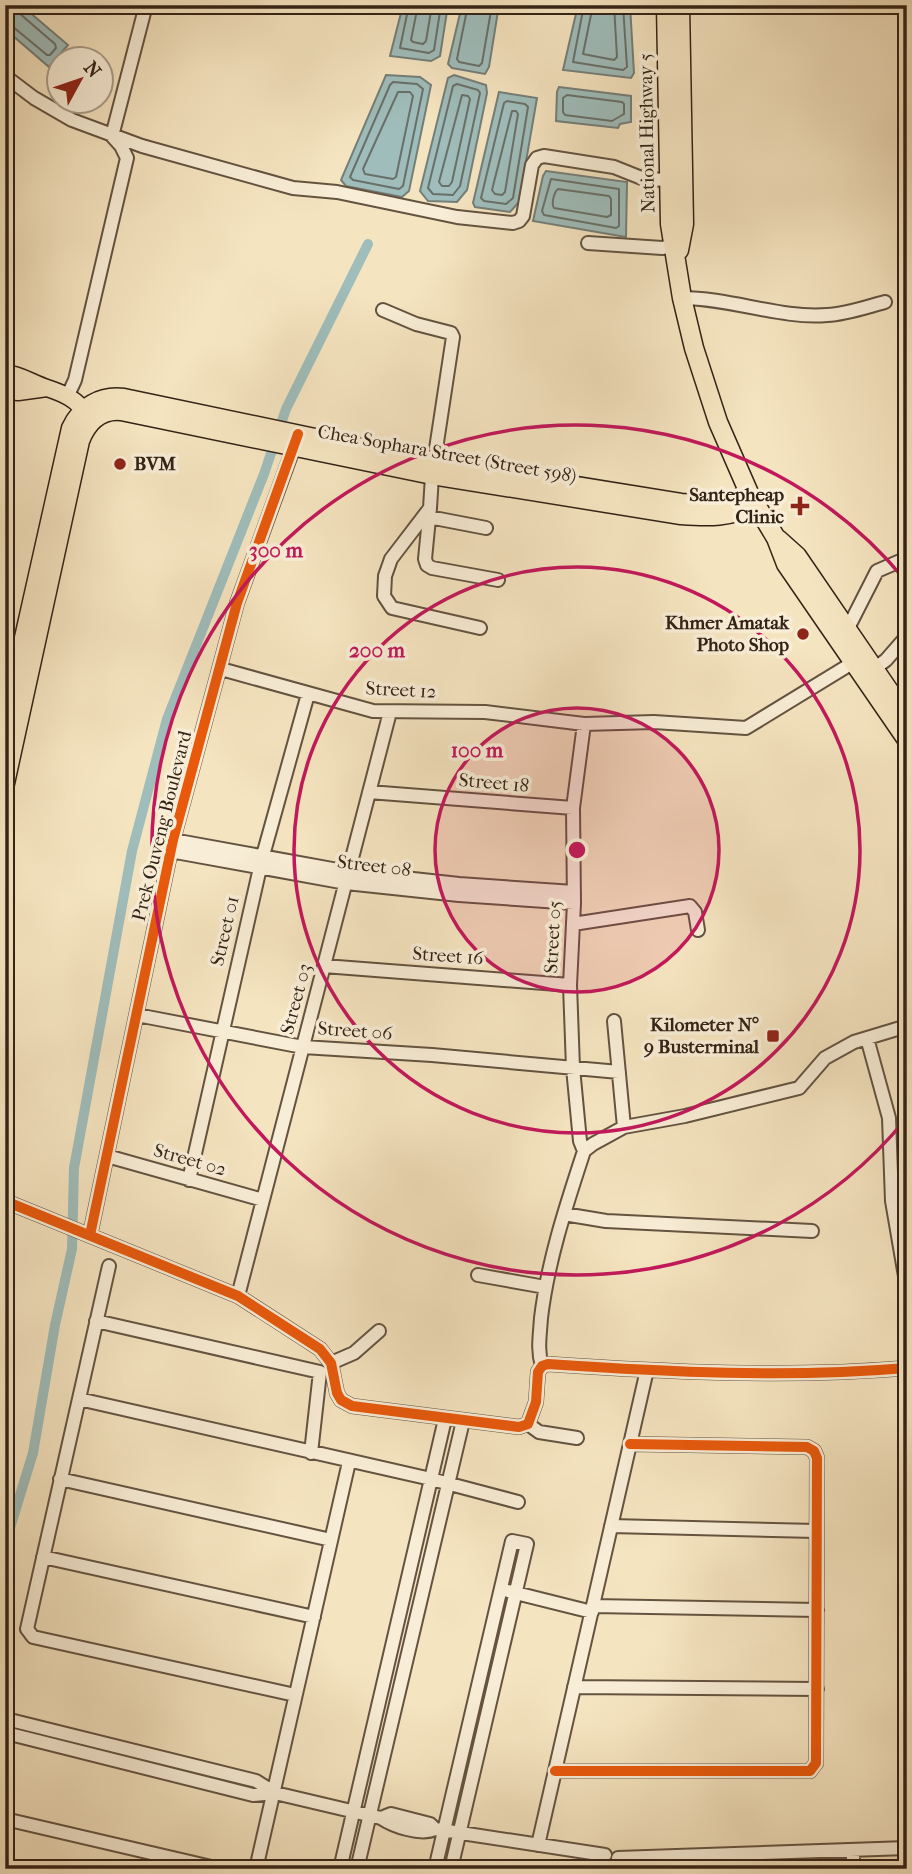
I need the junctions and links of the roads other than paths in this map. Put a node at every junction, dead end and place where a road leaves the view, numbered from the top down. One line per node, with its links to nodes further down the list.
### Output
1 (146, 5): 5 (street)
2 (666, 5): 6 (highway, National Highway 5)
3 (680, 5): 8 (highway, National Highway 5)
4 (5, 76): 5 (street)
5 (111, 136): 6 (street); 15 (street)
6 (670, 180): 8 (highway, National Highway 5)
7 (588, 243): 8 (street)
8 (676, 253): 9 (highway, National Highway 5)
9 (682, 295): 10 (street); 19 (highway, National Highway 5)
10 (885, 302)
11 (383, 310): 18 (street)
12 (5, 373): 13 (main road)
13 (47, 388): 14 (main road); 15 (main road)
14 (5, 390)
15 (68, 395): 16 (main road)
16 (88, 415): 17 (main road, Chea Sophara Street (Street 598)); 34 (main road); 37 (main road)
17 (293, 440): 18 (main road, Chea Sophara Street (Street 598)); 29 (street, Prek Ouveng Boulevard)
18 (433, 469): 19 (main road, Chea Sophara Street (Street 598)); 20 (street)
19 (752, 499): 22 (highway, National Highway 5)
20 (429, 512): 21 (street); 24 (street); 25 (street)
21 (486, 528)
22 (776, 538): 26 (highway, National Highway 5); 28 (highway, National Highway 5)
23 (907, 558): 26 (street)
24 (498, 580)
25 (480, 628)
26 (847, 630): 30 (highway, National Highway 5)
27 (907, 636): 30 (street)
28 (854, 662): 35 (street, Street 12); 36 (highway, National Highway 5)
29 (221, 669): 31 (street, Street 12); 40 (street, Prek Ouveng Boulevard)
30 (874, 669): 33 (highway, National Highway 5)
31 (308, 694): 32 (street, Street 12); 41 (street, Street 01)
32 (390, 712): 35 (street, Street 12); 38 (street, Street 03)
33 (907, 717)
34 (5, 718)
35 (584, 723): 39 (street, Street 05)
36 (907, 740)
37 (6, 781)
38 (369, 792): 39 (street, Street 18); 42 (street, Street 03)
39 (573, 808): 43 (street, Street 05)
40 (172, 845): 41 (street); 48 (street, Prek Ouveng Boulevard)
41 (261, 862): 42 (street); 51 (street, Street 01)
42 (347, 878): 43 (street); 46 (street, Street 03)
43 (574, 897): 44 (street, Street 05)
44 (573, 924): 45 (street); 47 (street, Street 05)
45 (698, 930)
46 (324, 966): 47 (street, Street 16); 53 (street, Street 03)
47 (570, 985): 54 (street, Street 05)
48 (137, 1014): 51 (street, Street 06); 58 (street, Prek Ouveng Boulevard)
49 (614, 1021): 55 (street)
50 (907, 1026): 52 (street)
51 (222, 1032): 53 (street, Street 06); 59 (street, Street 01)
52 (867, 1038): 56 (street); 68 (street)
53 (303, 1047): 54 (street, Street 06); 61 (street, Street 03)
54 (573, 1068): 55 (street, Street 06); 57 (street, Street 05)
55 (619, 1072): 56 (street)
56 (624, 1127): 57 (street)
57 (584, 1151): 62 (street)
58 (107, 1156): 59 (street, Street 02); 64 (street, Prek Ouveng Boulevard)
59 (189, 1180): 61 (street, Street 02)
60 (5, 1200): 64 (street)
61 (263, 1200): 69 (street, Street 03)
62 (564, 1214): 63 (street); 67 (street)
63 (813, 1231)
64 (87, 1234): 69 (street)
65 (109, 1266): 70 (street)
66 (478, 1275): 67 (street)
67 (545, 1287): 73 (street)
68 (907, 1288)
69 (238, 1296): 72 (street)
70 (96, 1321): 76 (street); 82 (street)
71 (379, 1331): 72 (street)
72 (331, 1363): 77 (street)
73 (542, 1366): 75 (street); 79 (street)
74 (907, 1368): 75 (street)
75 (647, 1370): 81 (street)
76 (79, 1399): 82 (street); 84 (street)
77 (445, 1419): 78 (street); 85 (street)
78 (463, 1421): 79 (street); 86 (street)
79 (528, 1424): 80 (street)
80 (577, 1438)
81 (630, 1444): 88 (street); 89 (street)
82 (311, 1453): 83 (street)
83 (349, 1462): 85 (street); 90 (street)
84 (60, 1479): 90 (street); 91 (street)
85 (431, 1479): 86 (street); 97 (street)
86 (448, 1483): 87 (street); 98 (street)
87 (518, 1502)
88 (611, 1526): 89 (street); 94 (street)
89 (816, 1531): 95 (street)
90 (331, 1540): 96 (street)
91 (43, 1557): 96 (street); 101 (street)
92 (501, 1589): 93 (street); 93 (street); 102 (street)
93 (515, 1593): 94 (street); 103 (street)
94 (592, 1609): 95 (street); 99 (street)
95 (817, 1611): 100 (street)
96 (314, 1617): 101 (street)
97 (393, 1641): 98 (street); 109 (street)
98 (410, 1644): 110 (street)
99 (574, 1687): 100 (street); 112 (street)
100 (817, 1689): 112 (street)
101 (295, 1695): 113 (street)
102 (472, 1711): 103 (street); 117 (street)
103 (487, 1715): 118 (street)
104 (5, 1721): 105 (street)
105 (51, 1729): 107 (street); 108 (street)
106 (5, 1731): 107 (street)
107 (48, 1744): 111 (street)
108 (119, 1747): 111 (street); 113 (street)
109 (367, 1751): 110 (street); 114 (street)
110 (384, 1755): 115 (street)
111 (116, 1761): 113 (street)
112 (555, 1771): 119 (street)
113 (275, 1793): 114 (street); 125 (street)
114 (353, 1811): 115 (street); 122 (street)
115 (375, 1816): 117 (street); 123 (street)
116 (5, 1819): 124 (street)
117 (440, 1830): 118 (street); 126 (street)
118 (459, 1833): 119 (street); 127 (street)
119 (538, 1845): 121 (street)
120 (907, 1849): 121 (street)
121 (853, 1852): 128 (street)
122 (340, 1866): 123 (street)
123 (357, 1868)
124 (220, 1869)
125 (256, 1869)
126 (435, 1869)
127 (451, 1869)
128 (853, 1869)

